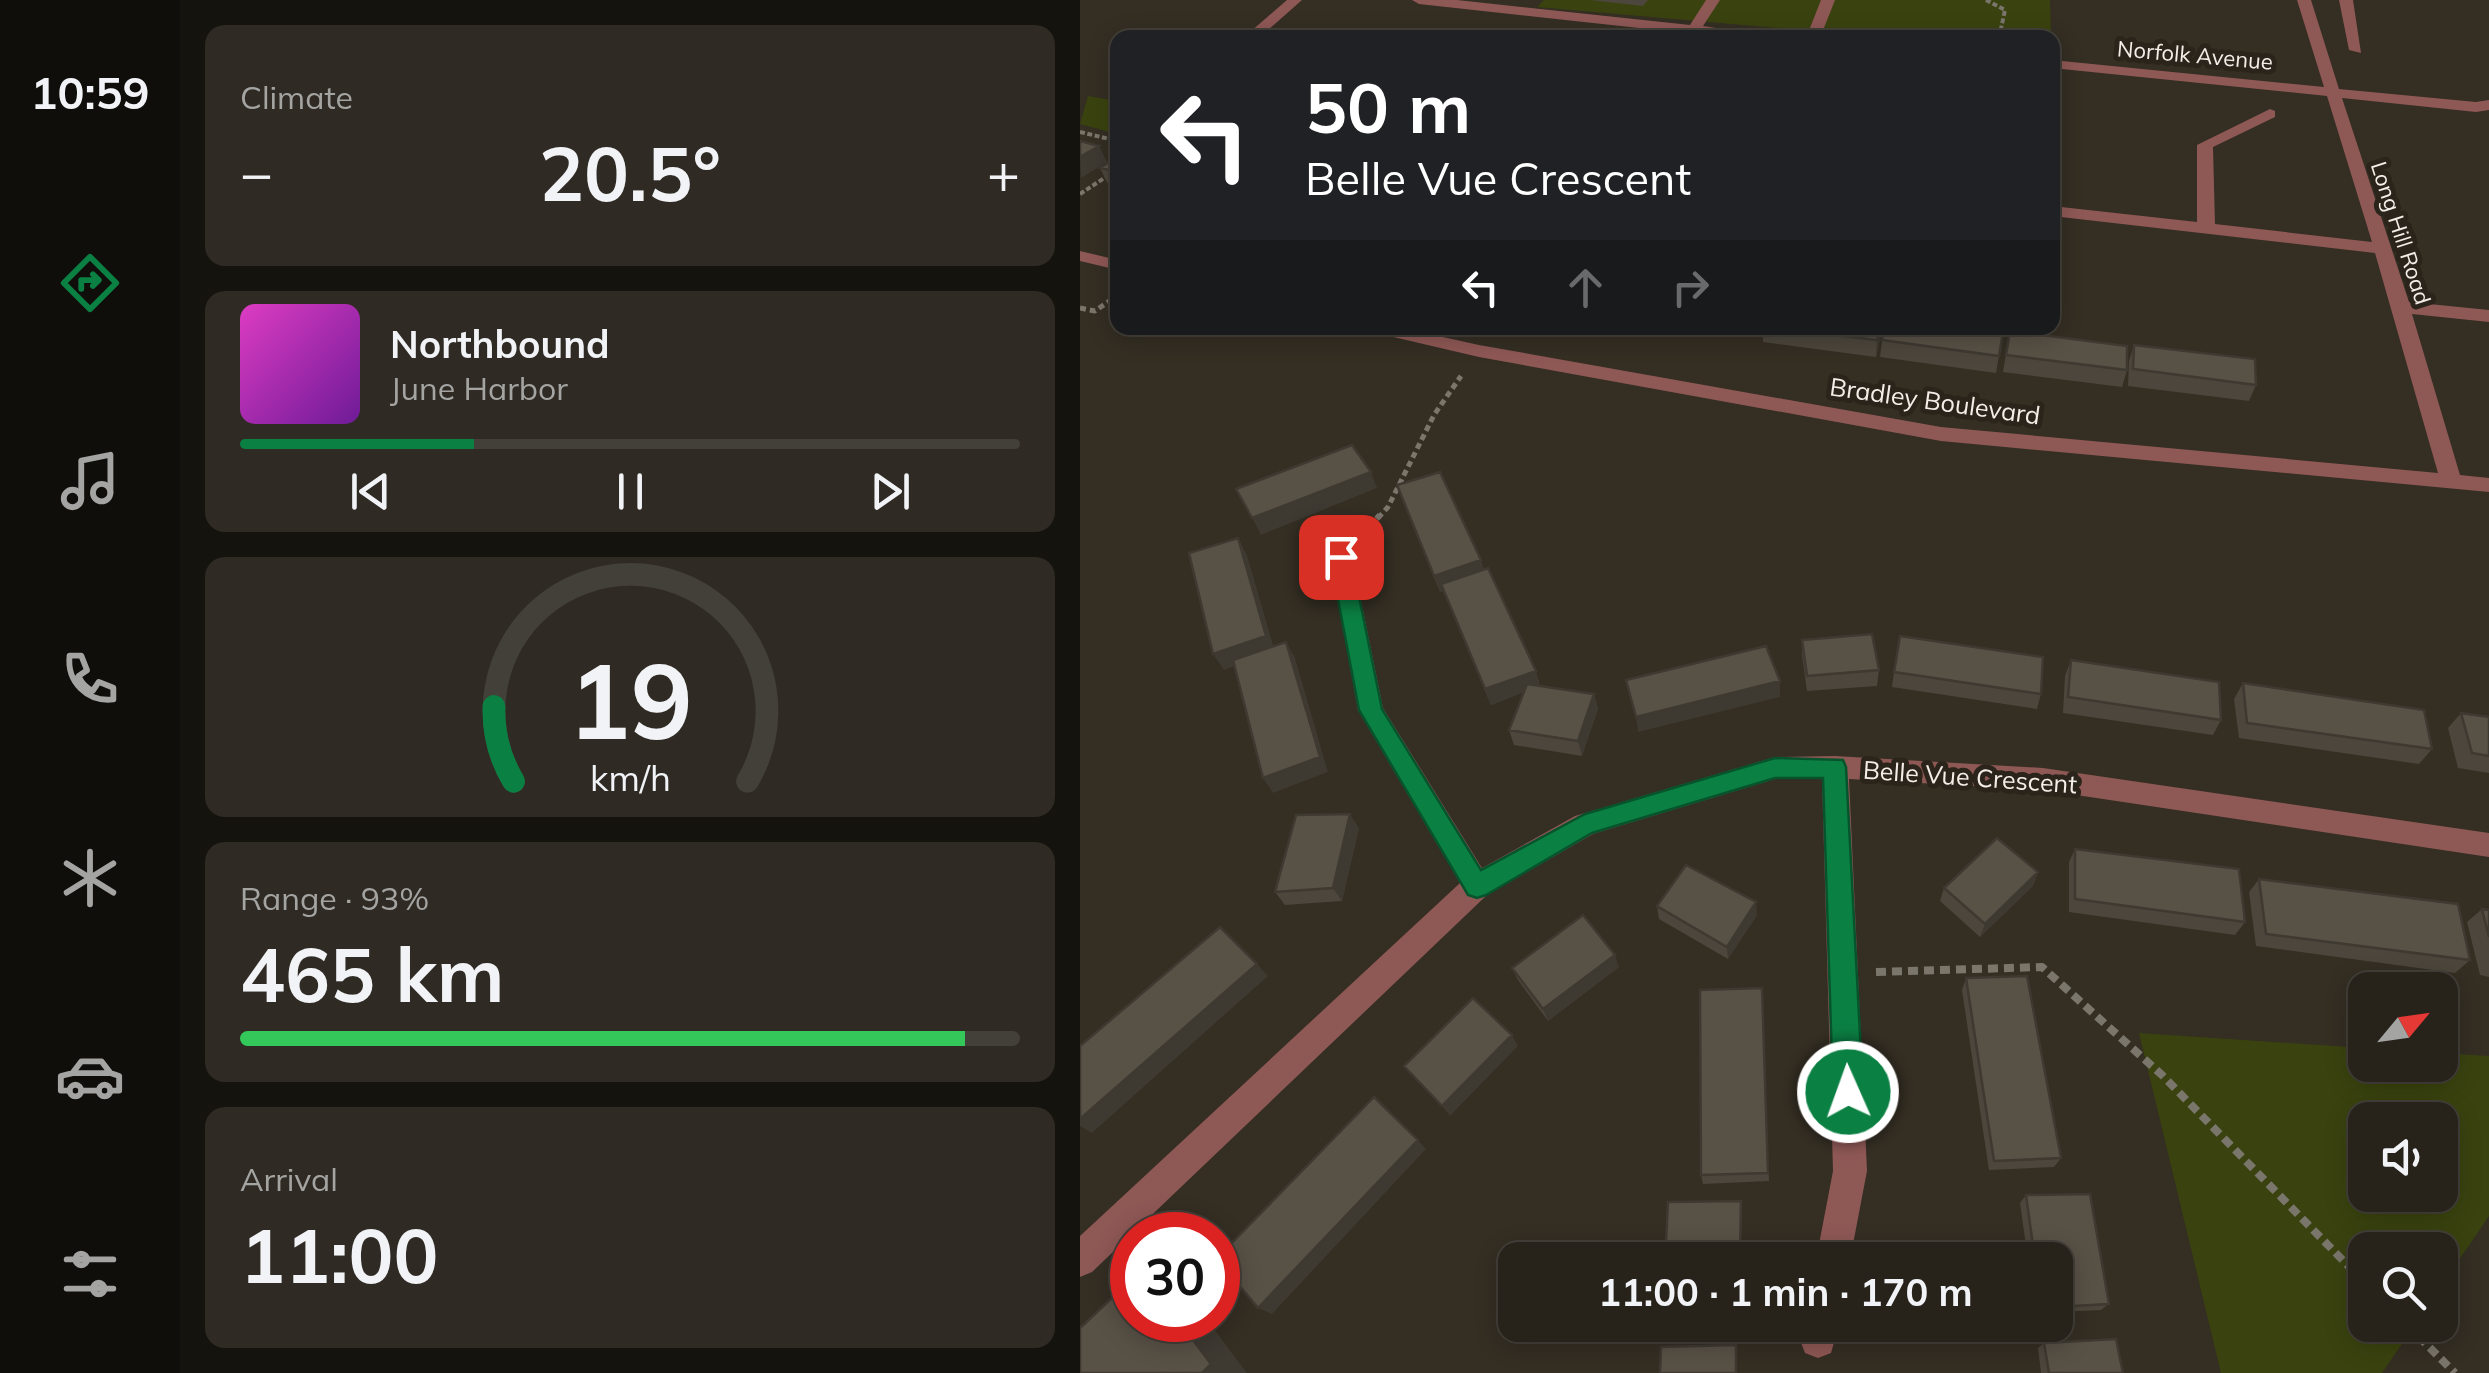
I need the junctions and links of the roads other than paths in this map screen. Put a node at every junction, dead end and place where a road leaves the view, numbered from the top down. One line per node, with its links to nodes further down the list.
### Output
1 (1295, 0): 9 (street)
2 (1419, 0): 6 (street)
3 (1828, 0): 11 (street)
4 (2304, 0): 14 (street, Long Hill Road)
5 (2346, 0): 12 (street)
6 (1493, 4): 8 (street)
7 (1709, 6): 8 (street)
8 (1694, 29): 10 (street)
9 (1259, 30)
10 (1703, 30)
11 (1816, 30)
12 (2356, 50)
13 (2060, 65): 14 (street, Norfolk Avenue)
14 (2334, 91): 15 (street, Norfolk Avenue); 19 (street, Long Hill Road)
15 (2489, 104)
16 (2270, 114): 18 (street)
17 (2060, 212): 18 (street)
18 (2206, 229): 19 (street)
19 (2379, 248): 22 (street, Long Hill Road)
20 (1080, 256): 21 (street)
21 (1110, 263)
22 (2401, 307): 23 (street); 25 (street, Long Hill Road)
23 (2489, 316)
24 (1409, 335): 25 (street, Bradley Boulevard)
25 (2450, 482): 26 (street, Bradley Boulevard)
26 (2489, 485)
27 (1341, 557): 30 (street)
28 (1834, 767): 29 (street, Belle Vue Crescent); 30 (street, Belle Vue Crescent); 31 (street)
29 (2489, 845)
30 (1477, 886): 32 (street, Belle Vue Crescent)
31 (1836, 1242)
32 (1080, 1260)

